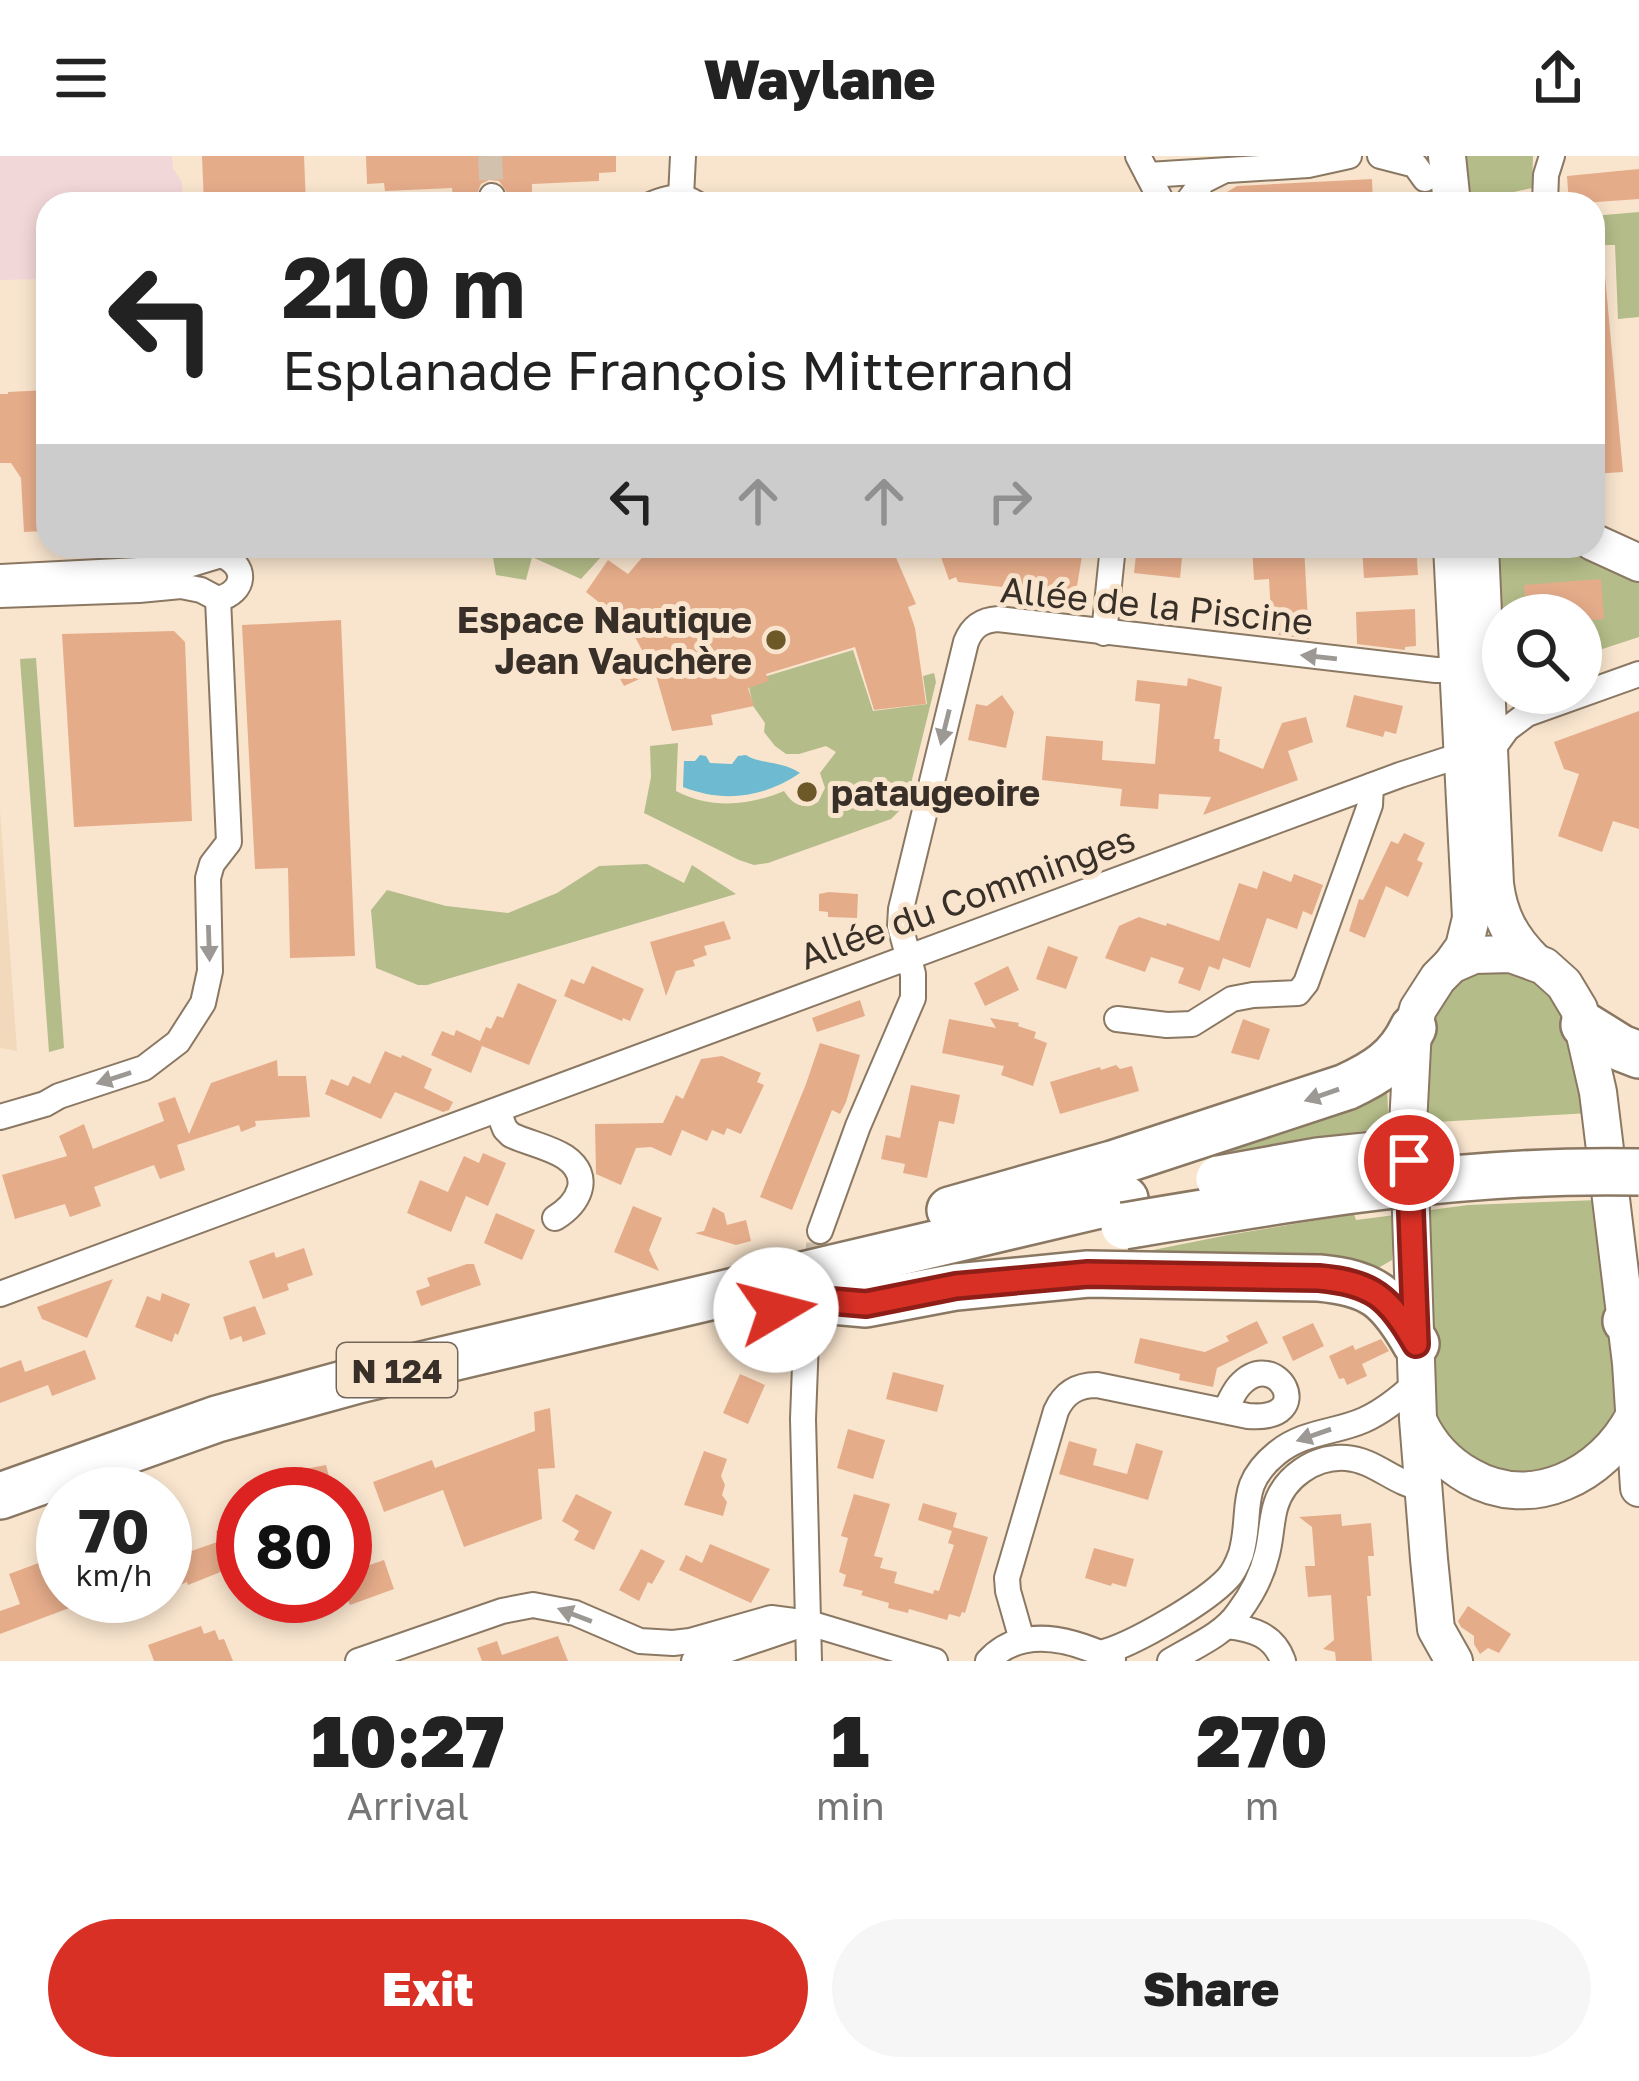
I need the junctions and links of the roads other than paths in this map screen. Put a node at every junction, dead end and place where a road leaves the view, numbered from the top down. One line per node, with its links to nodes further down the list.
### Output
1 (682, 156): 8 (street)
2 (1349, 156): 6 (street)
3 (1380, 156): 7 (street)
4 (1552, 156): 11 (street)
5 (1143, 165): 6 (street); 9 (street)
6 (1224, 170): 10 (street)
7 (1431, 174)
8 (688, 192)
9 (1157, 192)
10 (1195, 192)
11 (1545, 192)
12 (1605, 547): 19 (main road)
13 (212, 558): 20 (street)
14 (218, 558): 22 (street)
15 (225, 558): 22 (street)
16 (1112, 558): 23 (street)
17 (1452, 558): 24 (main road)
18 (1480, 558): 26 (main road)
19 (1639, 563)
20 (0, 577)
21 (0, 595): 22 (street)
22 (210, 595): 36 (street, one-way to 36)
23 (1104, 632): 24 (street, Allée de la Piscine, one-way to 23); 28 (street, Allée de la Piscine, one-way to 28)
24 (1447, 670): 26 (main road)
25 (1639, 674): 26 (street)
26 (1476, 756): 27 (street, Allée du Comminges); 29 (main road); 30 (main road)
27 (1371, 786): 28 (street, Allée du Comminges); 31 (street)
28 (906, 950): 35 (street, Allée du Comminges); 41 (street, Allée de la Piscine)
29 (1534, 961): 30 (main road); 32 (main road)
30 (1451, 965): 33 (main road)
31 (1117, 1019)
32 (1584, 1025): 34 (highway); 44 (main road)
33 (1413, 1028): 43 (highway, one-way to 43); 45 (main road)
34 (1639, 1054)
35 (498, 1111): 40 (street); 42 (street, Allée du Comminges)
36 (0, 1117)
37 (1639, 1142): 39 (highway, N 124, bridge)
38 (1639, 1172): 39 (highway, N 124, bridge)
39 (1125, 1212): 43 (highway, N 124)
40 (555, 1218)
41 (820, 1232)
42 (0, 1294)
43 (810, 1304): 45 (highway); 48 (highway, N 124); 51 (highway, N 124); 54 (street)
44 (1634, 1340): 47 (main road)
45 (1417, 1382): 47 (main road); 49 (main road); 58 (street, one-way to 58)
46 (1225, 1411): 56 (street)
47 (1634, 1416): 50 (main road)
48 (171, 1467)
49 (1424, 1488): 55 (street); 66 (main road)
50 (1639, 1488)
51 (0, 1496)
52 (36, 1513): 53 (highway)
53 (0, 1526)
54 (809, 1623): 57 (street); 60 (street); 61 (street); 62 (street)
55 (1227, 1626): 64 (street); 65 (street)
56 (1022, 1640): 58 (street); 63 (street)
57 (652, 1651): 59 (street, one-way to 59)
58 (1108, 1657)
59 (358, 1661)
60 (694, 1661)
61 (808, 1661)
62 (935, 1661)
63 (988, 1661)
64 (1170, 1661)
65 (1283, 1661)
66 (1454, 1661)

